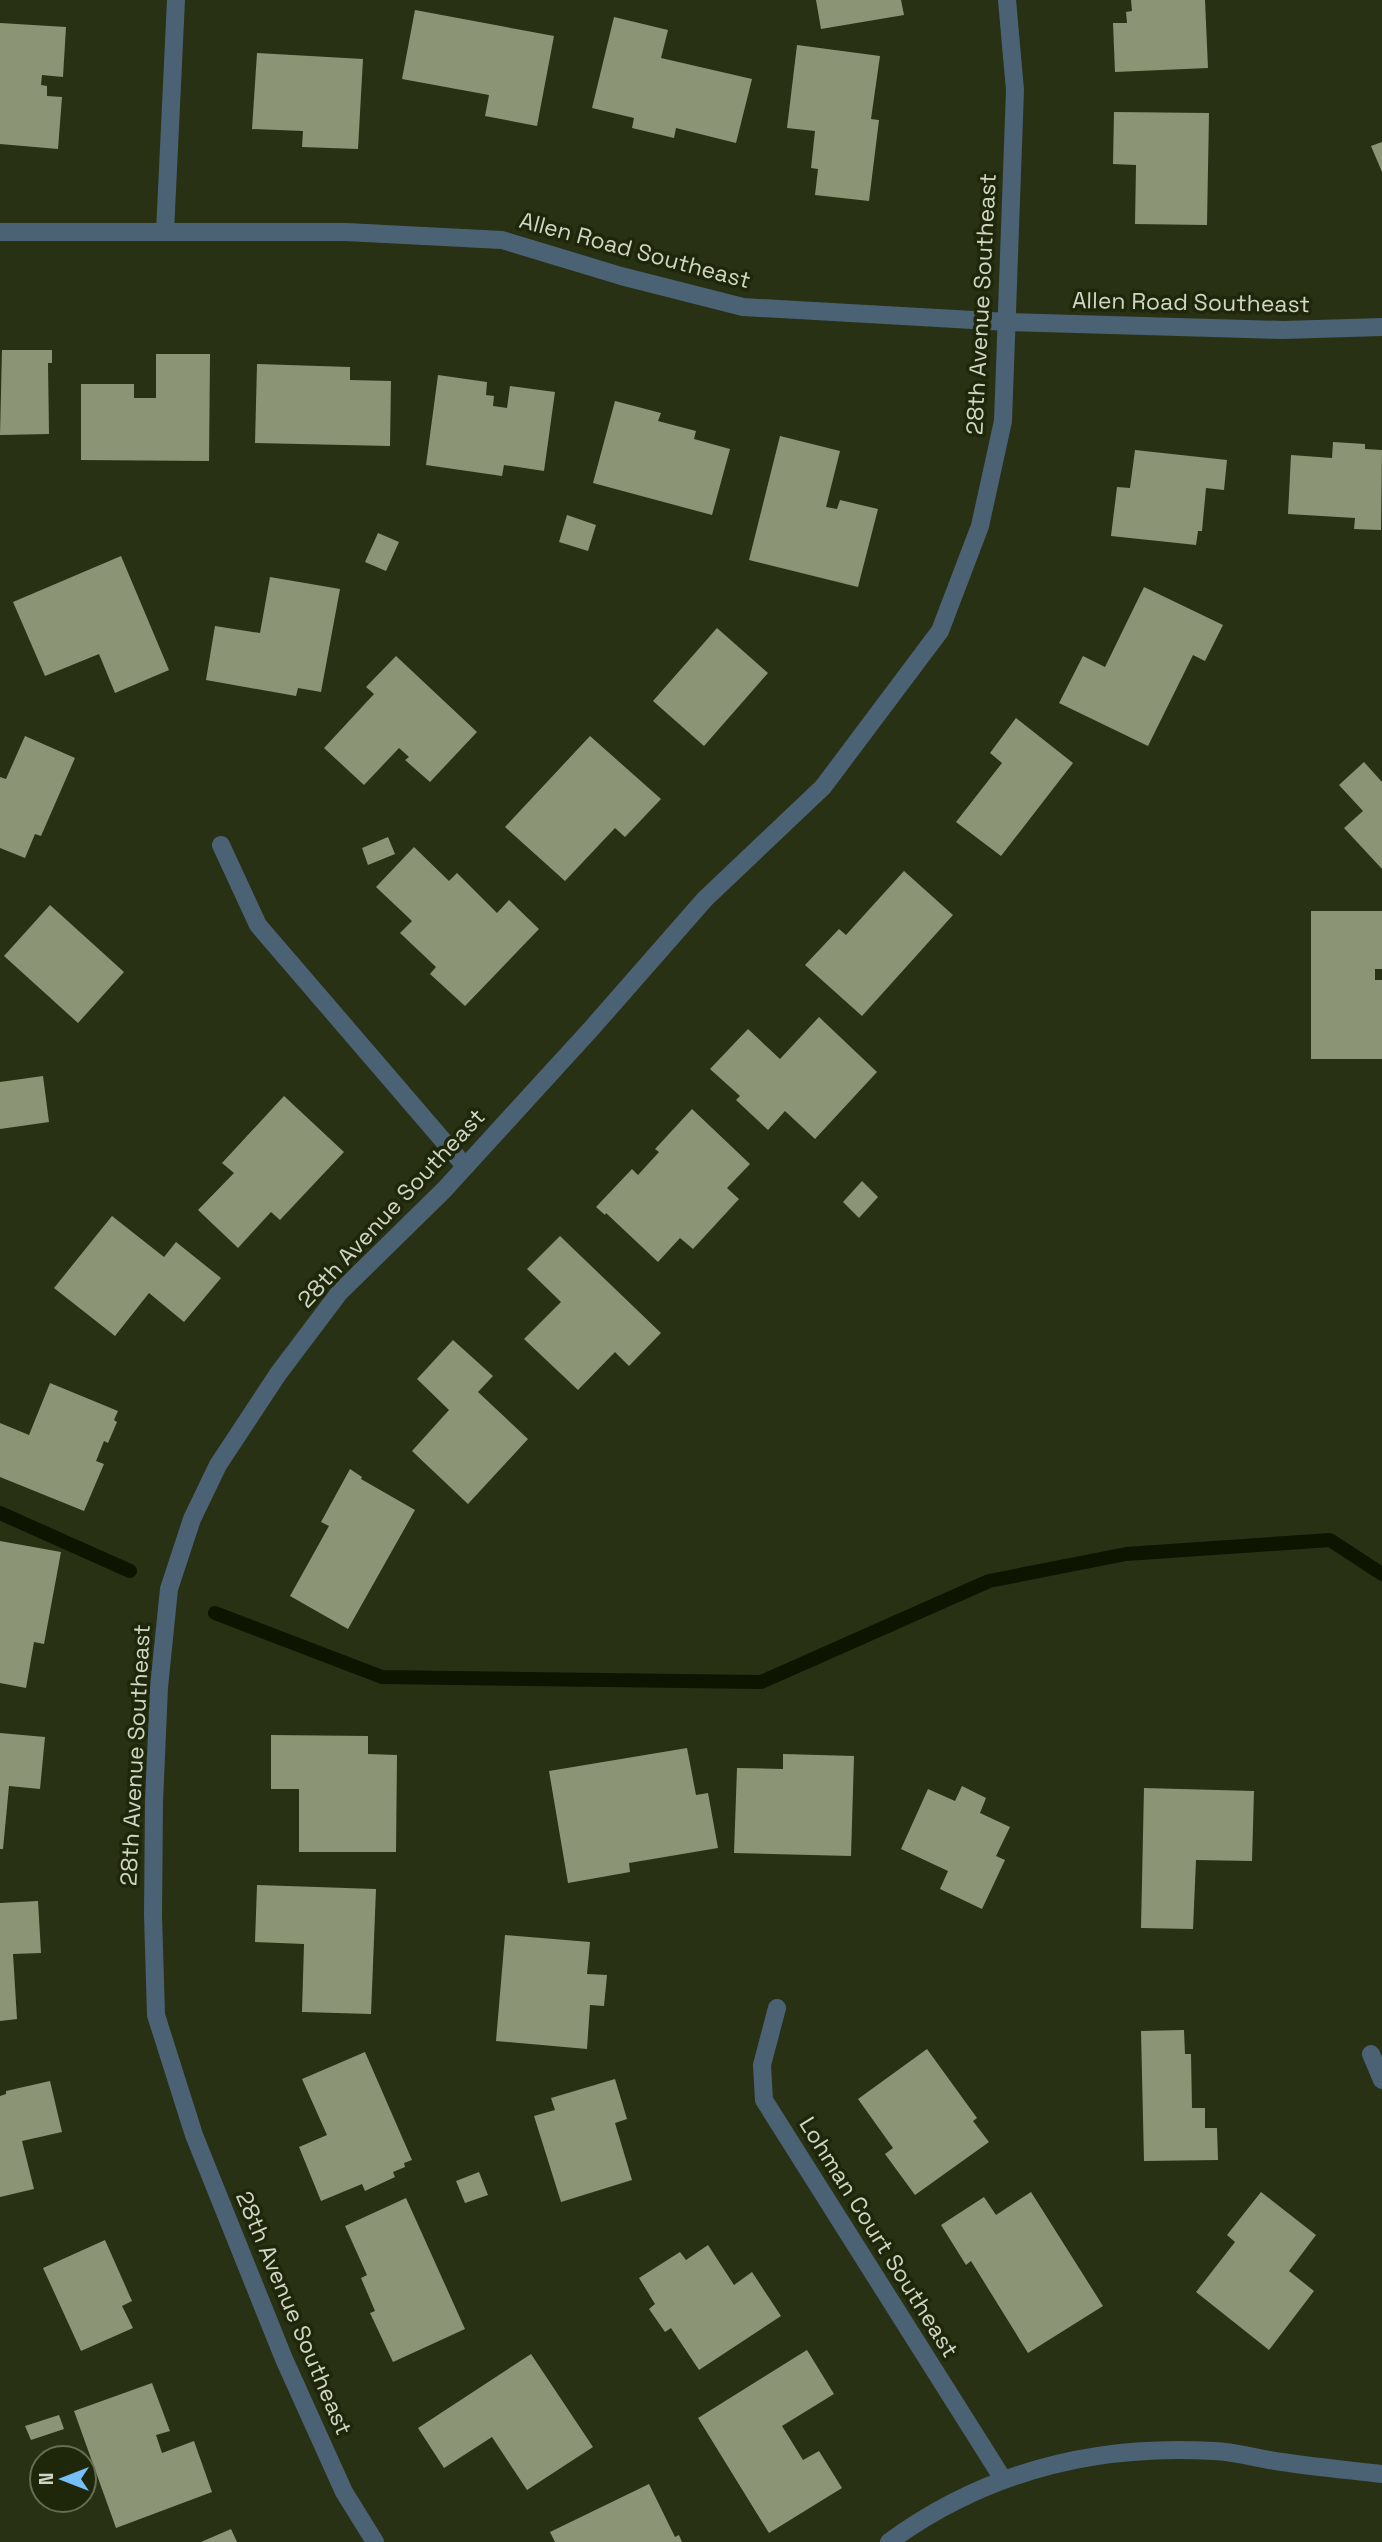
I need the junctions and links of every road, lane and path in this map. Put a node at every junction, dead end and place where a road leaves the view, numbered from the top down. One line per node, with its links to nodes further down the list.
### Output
1 (176, 0): 4 (street)
2 (1007, 0): 5 (street, 28th Avenue Southeast)
3 (0, 232): 4 (street, Allen Road Southeast)
4 (165, 232): 5 (street, Allen Road Southeast)
5 (1008, 322): 6 (street, Allen Road Southeast); 8 (street, 28th Avenue Southeast)
6 (1382, 327)
7 (221, 845): 8 (street)
8 (465, 1166): 14 (street, 28th Avenue Southeast)
9 (777, 2008): 13 (street, Lohman Court Southeast)
10 (1371, 2054): 11 (street)
11 (1382, 2080)
12 (1382, 2474): 13 (street)
13 (1003, 2479): 15 (street)
14 (375, 2542)
15 (889, 2542)

